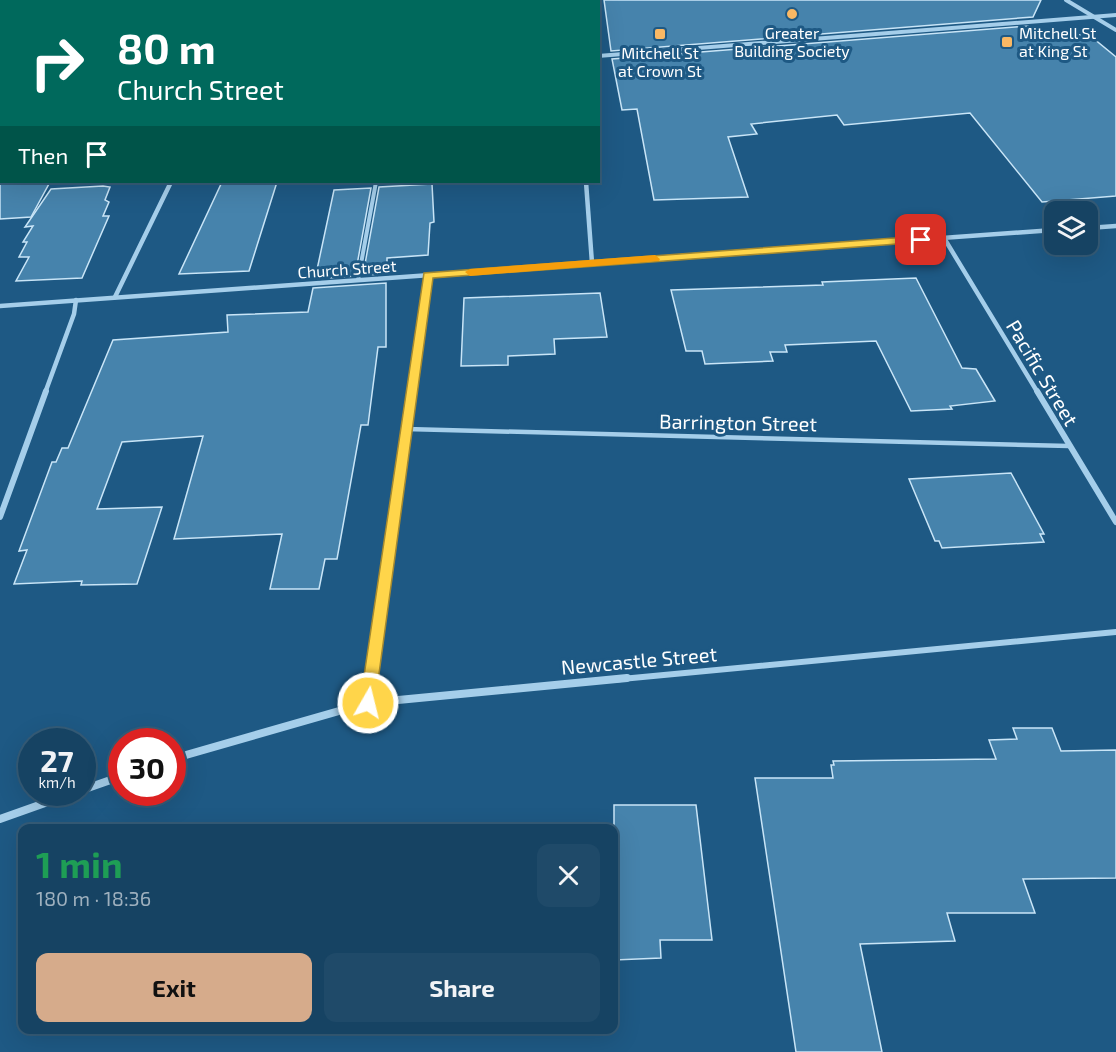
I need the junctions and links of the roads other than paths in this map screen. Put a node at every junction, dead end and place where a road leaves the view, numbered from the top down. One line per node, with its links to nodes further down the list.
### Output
1 (1066, 0): 3 (street)
2 (1116, 15): 3 (street)
3 (1094, 16): 4 (street); 5 (street)
4 (1116, 30)
5 (600, 56)
6 (171, 183): 16 (street)
7 (376, 183): 15 (lane)
8 (586, 183): 13 (street)
9 (1115, 227): 10 (street)
10 (1098, 228)
11 (1044, 231): 12 (street, Church Street)
12 (944, 238): 13 (street, Church Street); 20 (street, Pacific Street)
13 (592, 263): 14 (street, Church Street)
14 (428, 275): 15 (street, Church Street); 19 (street)
15 (358, 280): 16 (street, Church Street)
16 (115, 297): 17 (street, Church Street)
17 (76, 300): 18 (street, Church Street); 21 (street)
18 (0, 306)
19 (406, 429): 20 (lane, Barrington Street); 24 (street)
20 (1069, 446): 22 (street, Pacific Street)
21 (0, 517)
22 (1116, 522)
23 (1116, 632): 24 (street, Newcastle Street)
24 (368, 703): 25 (street, Newcastle Street)
25 (186, 755)
26 (37, 806): 27 (street)
27 (0, 819)

